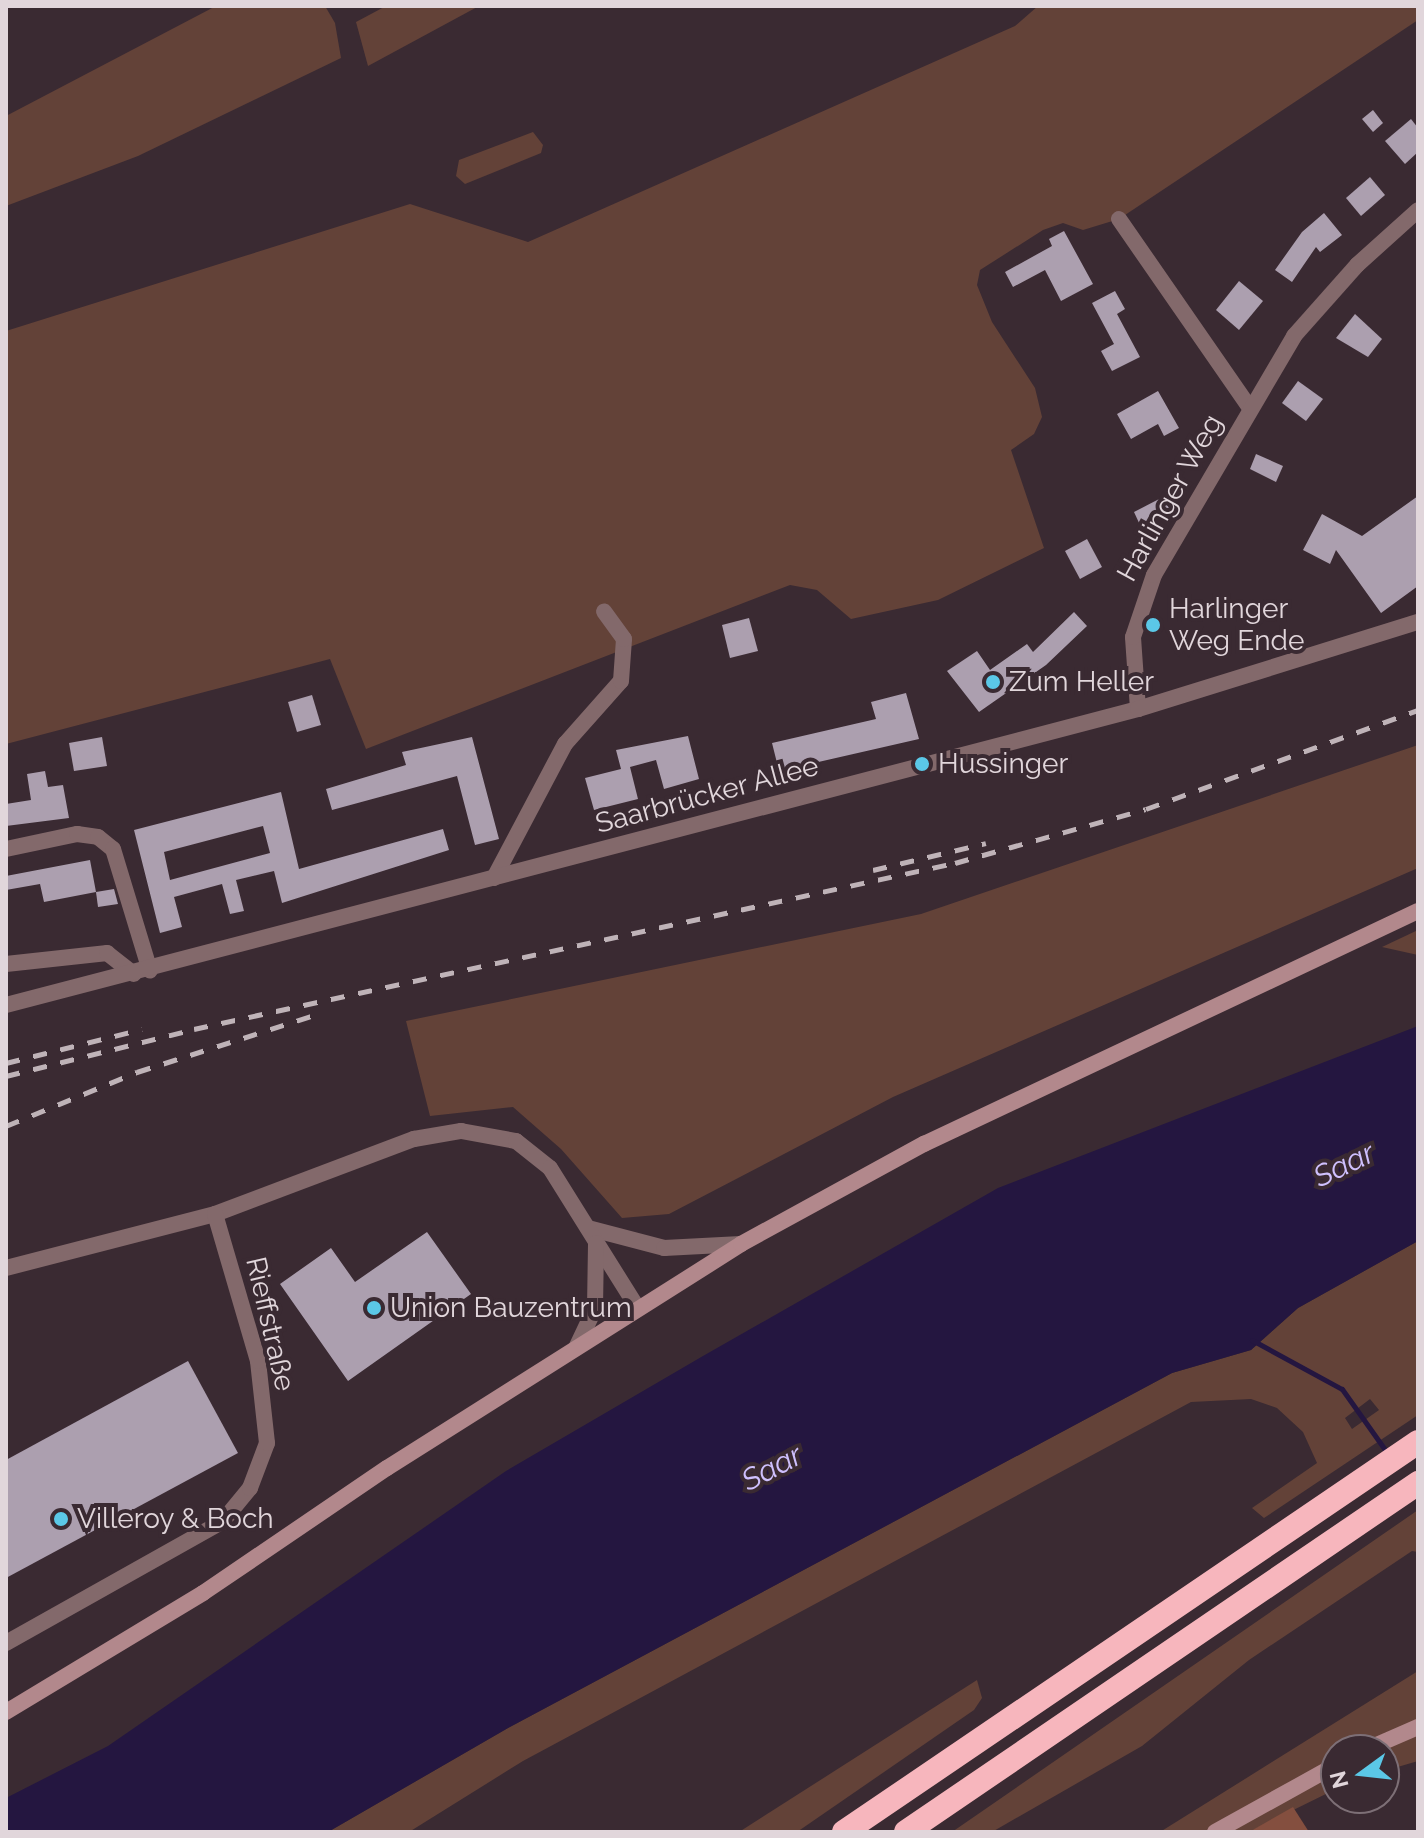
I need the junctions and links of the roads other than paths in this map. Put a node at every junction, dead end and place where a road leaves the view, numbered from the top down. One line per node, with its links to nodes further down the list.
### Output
1 (1418, 210): 3 (street, Harlinger Weg)
2 (1119, 219): 3 (street, Harlinger Weg)
3 (1249, 407): 6 (street, Harlinger Weg)
4 (604, 611): 8 (street)
5 (1418, 622): 6 (street, Saarbrücker Allee)
6 (1138, 709): 8 (street, Saarbrücker Allee)
7 (6, 849): 11 (street)
8 (494, 878): 11 (street, Saarbrücker Allee)
9 (1418, 911): 15 (main road)
10 (6, 964): 11 (street)
11 (142, 972): 12 (street, Saarbrücker Allee)
12 (6, 1005)
13 (215, 1214): 14 (street); 16 (street); 21 (street, Rieffstraße)
14 (592, 1235): 15 (street); 17 (street); 18 (street)
15 (741, 1244): 17 (main road)
16 (6, 1268)
17 (637, 1307): 18 (main road)
18 (577, 1346): 22 (main road)
19 (1418, 1442): 24 (highway)
20 (1418, 1483): 25 (highway)
21 (6, 1643)
22 (6, 1712)
23 (1320, 1774): 26 (main road)
24 (844, 1832)
25 (906, 1832)
26 (1215, 1832)

